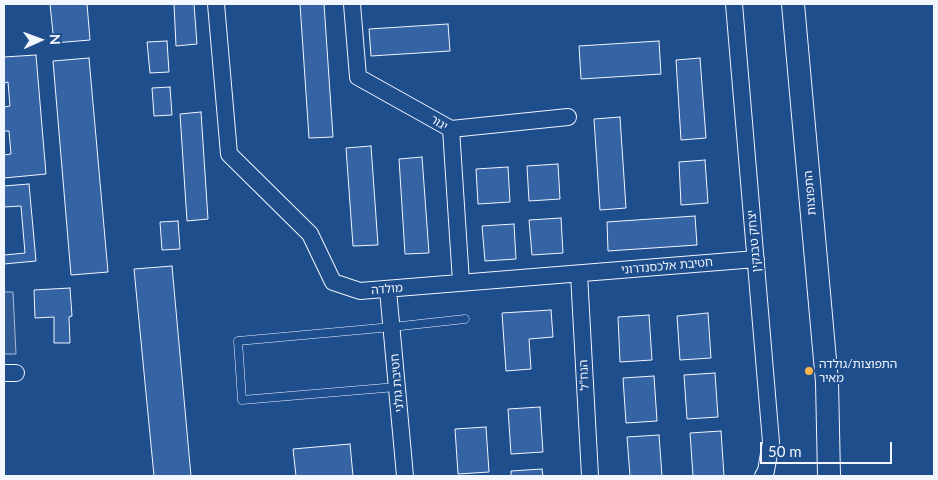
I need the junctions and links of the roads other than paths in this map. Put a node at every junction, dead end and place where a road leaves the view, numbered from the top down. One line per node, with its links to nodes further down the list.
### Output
1 (216, 4): 10 (street, מולדה)
2 (352, 4): 6 (street, יגור)
3 (734, 4): 7 (street, יצחק טבנקין)
4 (793, 4): 13 (main road, התפוצות)
5 (568, 117): 6 (street)
6 (451, 129): 9 (street, יגור)
7 (756, 259): 8 (street, חטיבת אלכסנדרוני); 17 (street, יצחק טבנקין)
8 (578, 274): 9 (street, מולדה); 16 (street, הנח"ל)
9 (461, 282): 10 (street, מולדה)
10 (388, 290): 12 (street, חטיבת גולני)
11 (465, 319): 12 (lane)
12 (392, 327): 14 (street, חטיבת גולני); 14 (lane)
13 (827, 382): 18 (main road, התפוצות); 19 (main road, התפוצות)
14 (396, 386): 15 (street, חטיבת גולני)
15 (405, 476)
16 (590, 476)
17 (763, 476)
18 (829, 476)
19 (842, 476)

